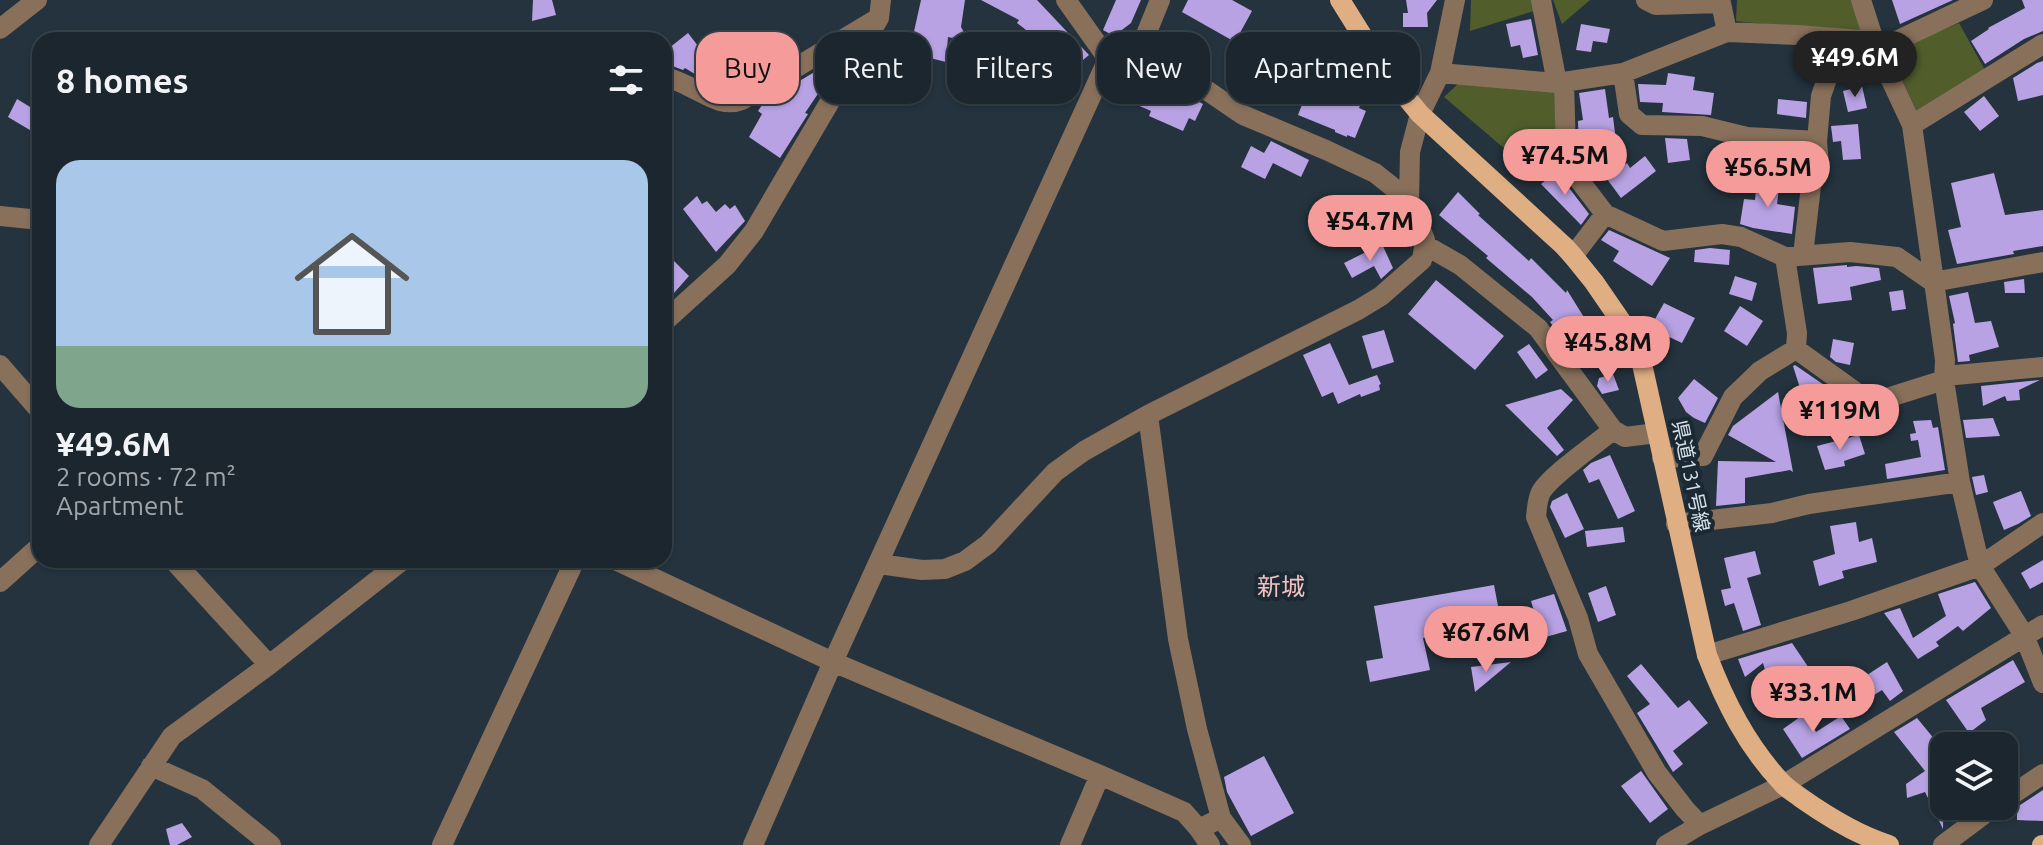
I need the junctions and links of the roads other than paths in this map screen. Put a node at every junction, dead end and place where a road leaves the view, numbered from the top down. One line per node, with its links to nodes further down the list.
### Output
1 (37, 0): 11 (street)
2 (1066, 0): 14 (street)
3 (1160, 0): 12 (street)
4 (1340, 0): 24 (main road, 県道131号線)
5 (1455, 0): 18 (street)
6 (1541, 0): 21 (street)
7 (1646, 0): 13 (street)
8 (1861, 0): 16 (street)
9 (1982, 0): 16 (street)
10 (880, 9): 20 (street); 36 (street)
11 (0, 29)
12 (1147, 32)
13 (1727, 32): 16 (street); 19 (street)
14 (1097, 44)
15 (2043, 44): 25 (street)
16 (1875, 45): 25 (street)
17 (1840, 64): 26 (street)
18 (1440, 73): 21 (street); 24 (street)
19 (1623, 73): 21 (street); 26 (street)
20 (672, 79)
21 (1561, 82): 28 (street)
22 (1097, 83): 50 (street)
23 (1210, 92): 27 (street)
24 (1420, 114): 27 (street); 32 (main road, 県道131号線)
25 (1912, 125): 35 (street)
26 (1817, 141): 33 (street)
27 (1409, 200): 31 (street)
28 (1605, 214): 32 (street); 33 (street)
29 (0, 216): 30 (street)
30 (32, 219)
31 (1425, 245): 42 (street); 43 (street)
32 (1573, 256): 44 (main road, 県道131号線)
33 (1794, 256): 35 (street); 37 (street)
34 (2043, 262): 35 (street)
35 (1933, 282): 40 (street)
36 (672, 315)
37 (1796, 349): 40 (street); 45 (street)
38 (0, 365): 41 (street)
39 (2043, 367): 40 (street)
40 (1945, 378): 46 (street)
41 (32, 402)
42 (1148, 415): 50 (street); 68 (street)
43 (1613, 430): 44 (street); 70 (street)
44 (1657, 433): 45 (main road, 県道131号線)
45 (1662, 458): 48 (main road, 県道131号線)
46 (1960, 482): 48 (street); 51 (street)
47 (2043, 523): 51 (street)
48 (1676, 524): 59 (main road, 県道131号線)
49 (32, 553): 56 (street)
50 (879, 564): 60 (street)
51 (1980, 566): 58 (street); 59 (street)
52 (180, 568): 61 (street)
53 (393, 568): 61 (street)
54 (571, 568): 74 (street)
55 (632, 568): 60 (street)
56 (0, 582)
57 (2043, 625): 58 (street)
58 (2024, 635): 62 (street); 66 (street)
59 (1707, 655): 66 (main road, 県道131号線)
60 (833, 662): 65 (street); 75 (street)
61 (269, 665): 63 (street)
62 (2043, 683)
63 (151, 766): 72 (street); 73 (street)
64 (2043, 774): 67 (street)
65 (1100, 775): 71 (street); 76 (street)
66 (1783, 785): 70 (street); 79 (main road, 県道131号線)
67 (2018, 791)
68 (1221, 818): 71 (street); 77 (street)
69 (1976, 820): 80 (street)
70 (1700, 825): 78 (street)
71 (1204, 837)
72 (103, 843)
73 (271, 845)
74 (442, 845)
75 (753, 845)
76 (1070, 845)
77 (1241, 845)
78 (1666, 845)
79 (1889, 845)
80 (1943, 845)

